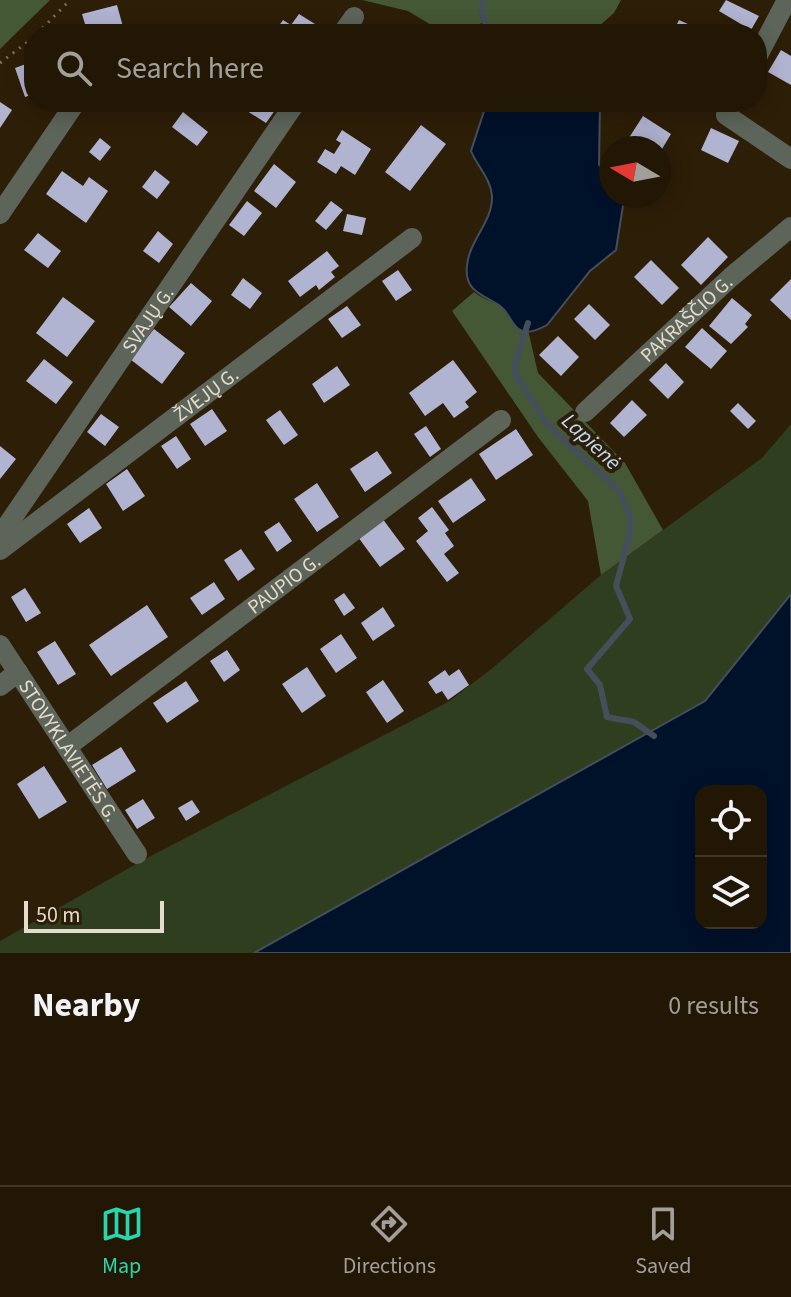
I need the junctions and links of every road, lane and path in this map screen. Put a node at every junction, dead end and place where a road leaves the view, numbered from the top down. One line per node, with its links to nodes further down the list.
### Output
1 (70, 0): 3 (path)
2 (787, 0): 4 (street)
3 (47, 24)
4 (767, 38)
5 (24, 45): 6 (path)
6 (0, 63)
7 (69, 112): 11 (street)
8 (289, 112): 16 (street, SVAJŲ G.)
9 (728, 112): 10 (street)
10 (791, 159)
11 (0, 214)
12 (791, 227): 14 (street, PAKRAŠČIO G.)
13 (412, 238): 17 (street, ŽVEJŲ G.)
14 (585, 412)
15 (501, 420): 21 (street, PAUPIO G.)
16 (0, 536)
17 (0, 550)
18 (0, 645): 19 (street, STOVYKLAVIETĖS G.)
19 (18, 672): 20 (street); 21 (street, STOVYKLAVIETĖS G.)
20 (0, 686)
21 (68, 746): 22 (street, STOVYKLAVIETĖS G.)
22 (137, 854)

